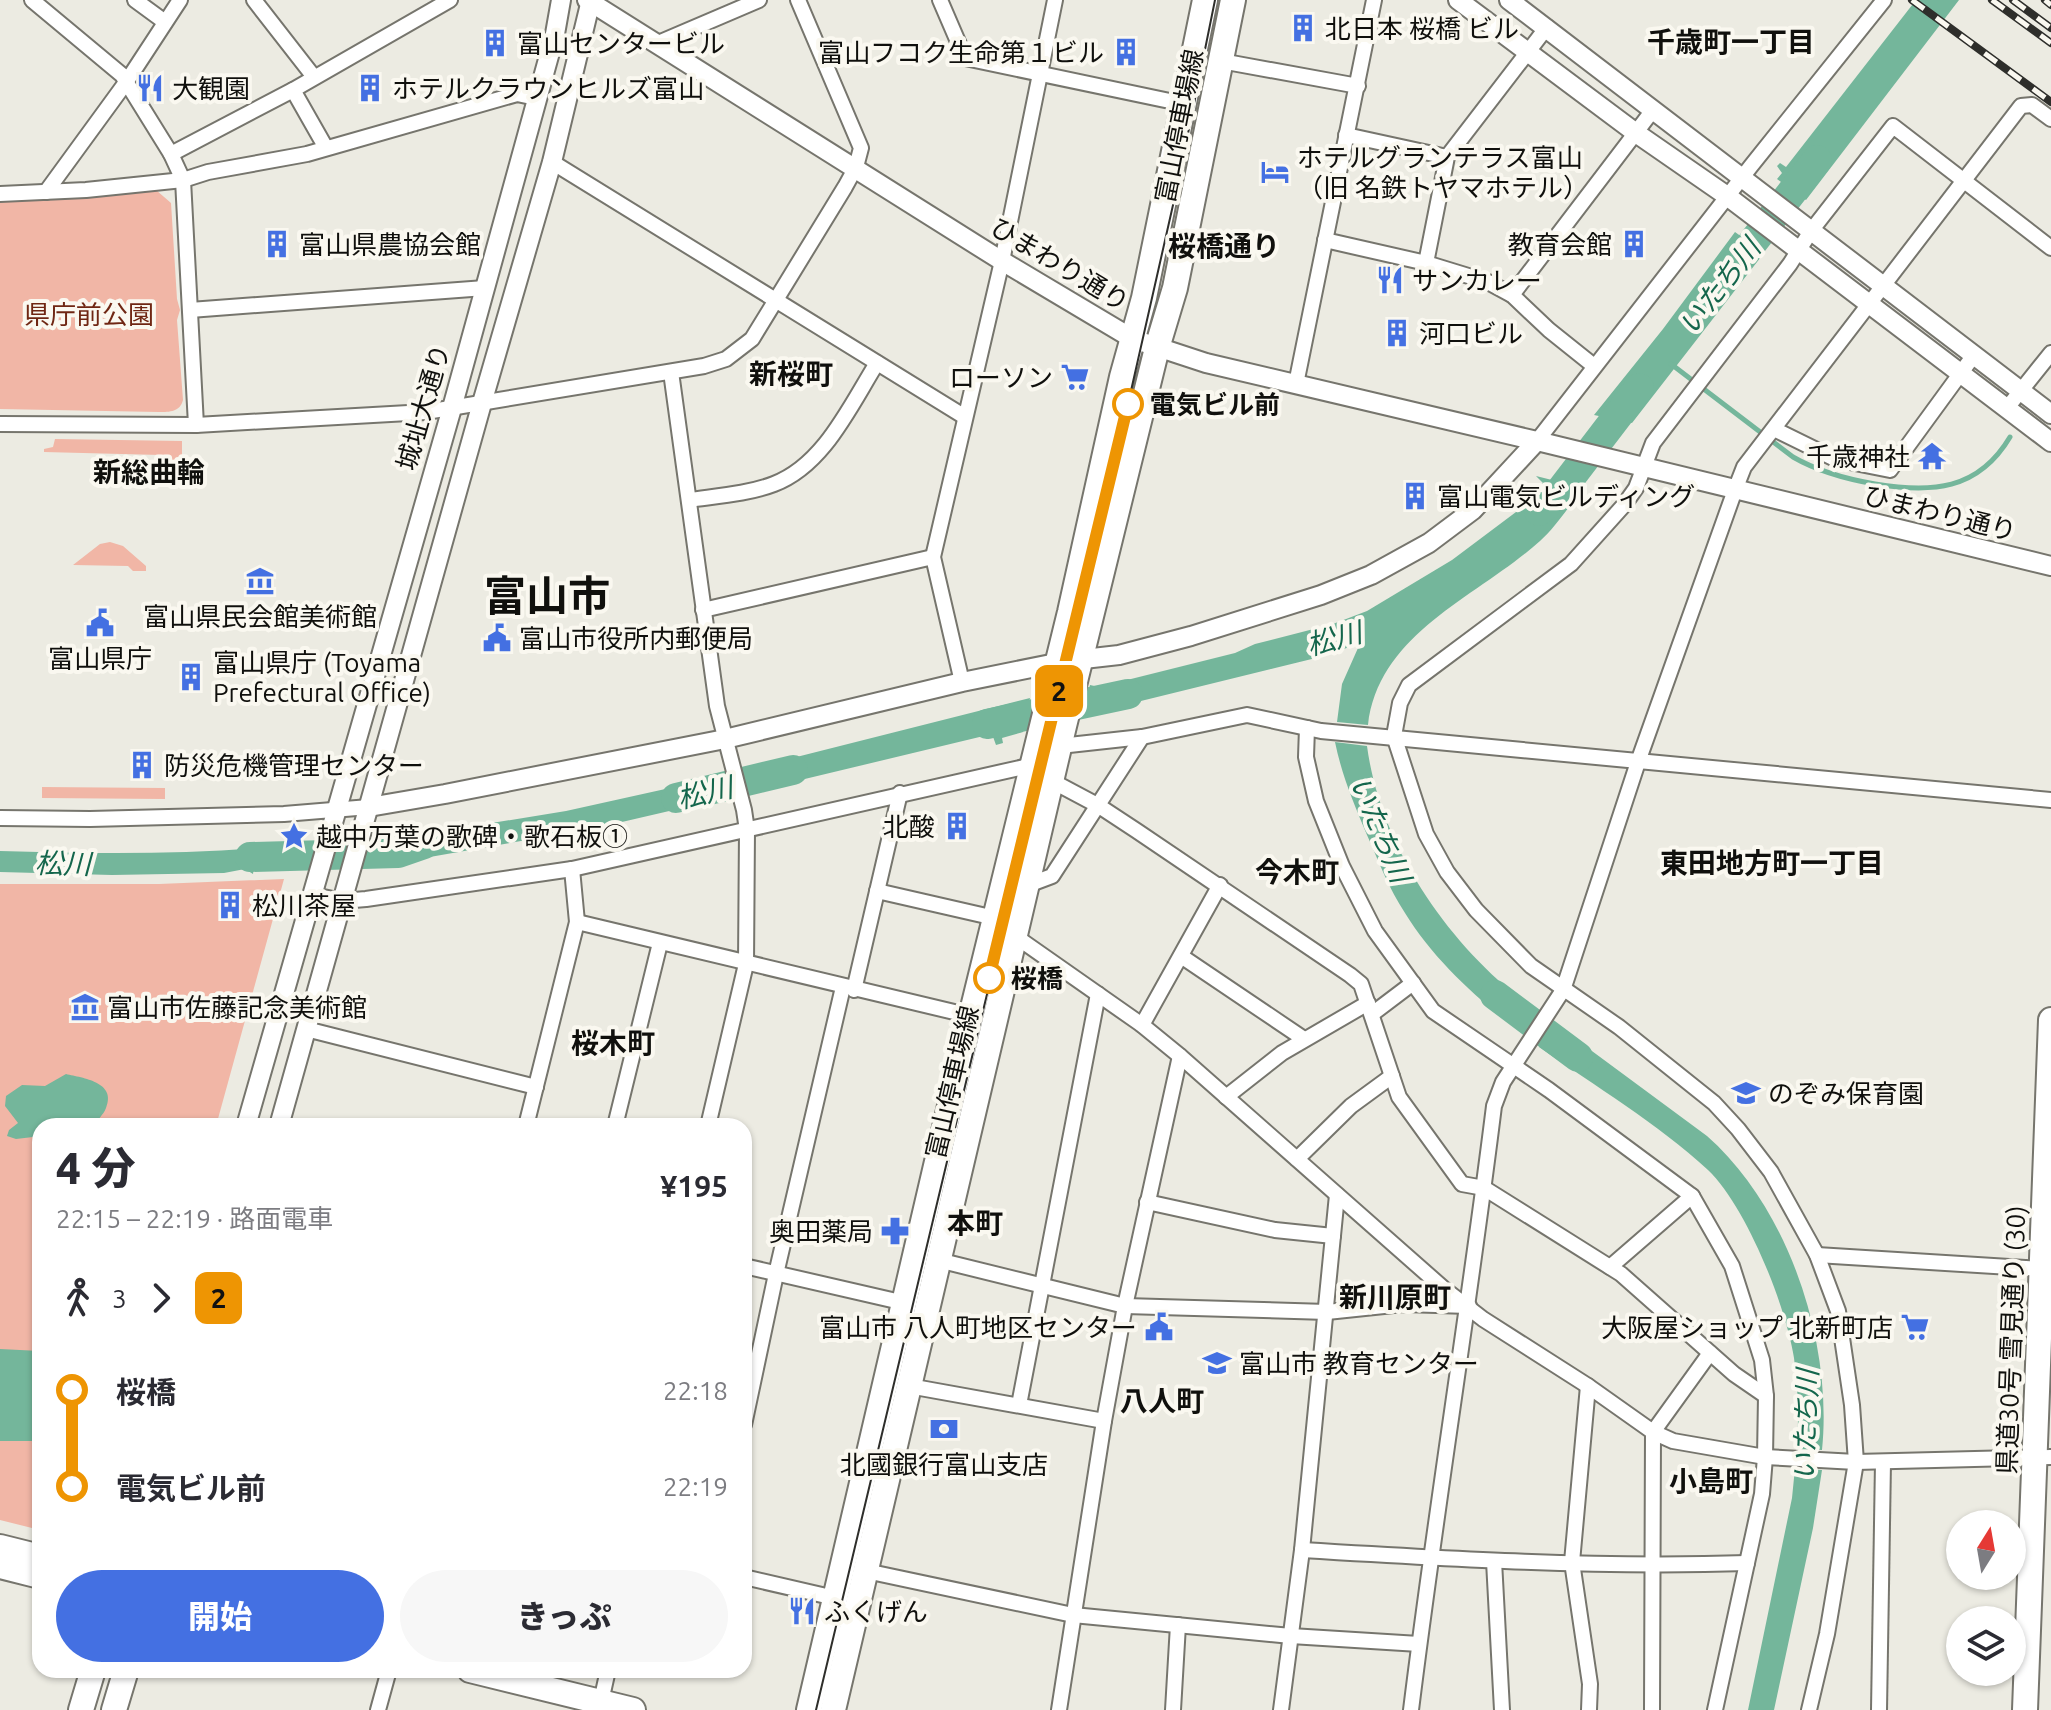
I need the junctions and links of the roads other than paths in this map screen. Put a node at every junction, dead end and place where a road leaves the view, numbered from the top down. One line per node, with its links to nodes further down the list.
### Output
1 (32, 0): 25 (street)
2 (135, 0): 18 (street)
3 (180, 0): 18 (street)
4 (254, 0): 24 (street)
5 (450, 0): 24 (street)
6 (561, 0): 28 (street, 城址大通り)
7 (759, 0): 20 (street)
8 (798, 0): 38 (street)
9 (940, 0): 23 (street)
10 (1055, 0): 23 (street)
11 (1205, 0): 29 (main road, 富山停車場線)
12 (1233, 0): 22 (main road, 富山停車場線)
13 (1374, 0): 26 (street)
14 (1458, 0): 21 (street)
15 (1509, 0): 19 (street)
16 (1884, 0): 41 (street)
17 (590, 1): 20 (street, ひまわり通り); 37 (street)
18 (165, 22): 25 (street)
19 (1547, 27): 21 (street); 30 (street)
20 (656, 44): 38 (street, ひまわり通り)
21 (1527, 52): 32 (street); 36 (street)
22 (1221, 61): 26 (street); 58 (main road, 富山停車場線)
23 (1040, 75): 29 (street); 49 (street)
24 (314, 77): 27 (street)
25 (127, 81): 35 (street); 42 (street)
26 (1358, 86): 33 (street)
27 (293, 90): 34 (street); 35 (street)
28 (536, 98): 34 (street); 52 (street, 城址大通り)
29 (1184, 104): 57 (main road, 富山停車場線)
30 (1653, 110): 32 (street); 41 (street)
31 (2051, 119): 40 (street)
32 (1636, 133): 44 (street); 53 (street)
33 (1346, 135): 36 (street); 46 (street)
34 (326, 148): 39 (street)
35 (171, 154): 39 (street)
36 (1447, 157): 50 (street)
37 (552, 162): 54 (street); 67 (street)
38 (856, 167): 49 (street, ひまわり通り); 54 (street)
39 (183, 180): 42 (street); 56 (street)
40 (1963, 180): 45 (street); 48 (street); 51 (street)
41 (1748, 183): 44 (street); 45 (street)
42 (46, 192): 43 (street)
43 (0, 194)
44 (1727, 196): 47 (street); 62 (street)
45 (1807, 228): 47 (street); 51 (street)
46 (1325, 240): 50 (street); 65 (street)
47 (1793, 247): 55 (street); 77 (street)
48 (2051, 248)
49 (1002, 261): 57 (street, ひまわり通り); 71 (street)
50 (1426, 263): 53 (street)
51 (1883, 285): 55 (street); 60 (street)
52 (485, 288): 56 (street); 68 (street, 城址大通り)
53 (1512, 295): 62 (street)
54 (775, 300): 61 (street); 63 (street)
55 (1868, 305): 64 (street); 74 (street)
56 (190, 310): 73 (street)
57 (1133, 339): 58 (street, ひまわり通り); 84 (main road, 富山停車場線)
58 (1157, 348): 65 (street, ひまわり通り); 83 (main road, 富山停車場線)
59 (2051, 353): 66 (street)
60 (1974, 355): 64 (street); 66 (street)
61 (877, 363): 71 (street); 79 (street)
62 (1594, 366): 75 (street)
63 (671, 372): 67 (street); 79 (street)
64 (1960, 374): 69 (street); 74 (street)
65 (1296, 384): 75 (street, ひまわり通り)
66 (2020, 389): 69 (street); 70 (street)
67 (482, 403): 68 (street); 97 (street)
68 (452, 408): 73 (street); 99 (street, 城址大通り)
69 (2007, 408): 76 (street)
70 (2051, 414)
71 (965, 417): 80 (street)
72 (0, 424): 73 (street)
73 (196, 425)
74 (1774, 429): 78 (street)
75 (1537, 441): 77 (street, ひまわり通り); 83 (street)
76 (2051, 442)
77 (1636, 465): 78 (street, ひまわり通り); 88 (street)
78 (1735, 490): 81 (street, ひまわり通り); 91 (street)
79 (689, 500): 82 (street)
80 (933, 557): 82 (street); 85 (street)
81 (2051, 566)
82 (703, 610): 90 (street)
83 (1081, 658): 84 (street); 87 (main road, 富山停車場線)
84 (1057, 663): 85 (street); 87 (main road, 富山停車場線)
85 (962, 682): 90 (street)
86 (1314, 729): 88 (street); 89 (street); 113 (street)
87 (1055, 734): 89 (street); 92 (main road, 富山停車場線); 93 (main road, 富山停車場線)
88 (1394, 736): 91 (street); 115 (street)
89 (1142, 737): 96 (street)
90 (727, 747): 97 (street); 100 (street)
91 (1639, 759): 95 (street); 115 (street)
92 (1033, 765): 94 (street); 107 (main road, 富山停車場線)
93 (1052, 781): 96 (street); 102 (main road, 富山停車場線)
94 (900, 793): 100 (street); 105 (street)
95 (2051, 800)
96 (1099, 806): 102 (street); 103 (street)
97 (366, 814): 99 (street); 106 (street)
98 (0, 818): 99 (street)
99 (333, 819): 104 (street, 城址大通り)
100 (747, 830): 101 (street); 112 (street)
101 (572, 869): 106 (street); 108 (street)
102 (1028, 885): 109 (main road, 富山停車場線)
103 (1220, 885): 111 (street); 117 (street)
104 (317, 886): 106 (street); 129 (street, 城址大通り)
105 (877, 891): 107 (street); 114 (street)
106 (342, 901): 121 (street)
107 (995, 918): 118 (main road, 富山停車場線)
108 (577, 922): 110 (street); 126 (street)
109 (1015, 936): 116 (street); 141 (main road, 富山停車場線)
110 (660, 943): 112 (street); 132 (street)
111 (1181, 956): 120 (street); 122 (street)
112 (746, 964): 114 (street); 133 (street)
113 (1413, 983): 117 (street); 124 (street)
114 (848, 988): 118 (street); 145 (street)
115 (1563, 990): 124 (street); 140 (street)
116 (1098, 994): 120 (street); 146 (street)
117 (1370, 1008): 122 (street); 125 (street)
118 (971, 1016): 147 (main road, 富山停車場線)
119 (2051, 1020): 127 (main road, 県道30号 雪見通り (30))
120 (1142, 1025): 123 (street)
121 (306, 1029): 126 (street); 130 (street)
122 (1304, 1039): 128 (street)
123 (1180, 1056): 128 (street); 138 (street)
124 (1516, 1063): 135 (street); 137 (street)
125 (1392, 1076): 134 (street); 135 (street)
126 (536, 1087): 131 (street)
127 (2049, 1095): 144 (main road, 県道30号 雪見通り (30))
128 (1226, 1097): 134 (street)
129 (248, 1118)
130 (281, 1118)
131 (528, 1118)
132 (617, 1118)
133 (710, 1118)
134 (1297, 1159): 136 (street)
135 (1484, 1188): 142 (street); 149 (street)
136 (1337, 1195): 139 (street); 149 (street)
137 (1692, 1196): 142 (street); 155 (street)
138 (1147, 1202): 139 (street); 148 (street)
139 (1333, 1236): 150 (street)
140 (1817, 1255): 144 (street); 161 (street)
141 (938, 1260): 146 (street); 152 (main road, 富山停車場線)
142 (1610, 1267): 151 (street)
143 (752, 1268): 145 (street)
144 (2041, 1269): 160 (main road, 県道30号 雪見通り (30))
145 (776, 1274): 147 (street); 154 (street)
146 (1040, 1285): 148 (street); 156 (street)
147 (905, 1303): 175 (main road, 富山停車場線)
148 (1125, 1306): 150 (street); 157 (street)
149 (1469, 1306): 150 (street); 153 (street); 166 (street)
150 (1327, 1312): 164 (street)
151 (1710, 1353): 155 (street); 158 (street)
152 (909, 1386): 156 (street); 172 (main road, 富山停車場線)
153 (1588, 1386): 158 (street); 168 (street)
154 (752, 1387)
155 (1766, 1396): 159 (street)
156 (1019, 1405): 157 (street)
157 (1104, 1421): 176 (street)
158 (1653, 1432): 159 (street); 171 (street)
159 (1765, 1457): 161 (street); 169 (street)
160 (2042, 1457): 162 (street); 202 (main road, 県道30号 雪見通り (30))
161 (1856, 1462): 162 (street); 200 (street)
162 (1883, 1462): 201 (street)
163 (0, 1547): 165 (main road)
164 (1302, 1550): 166 (street); 178 (street)
165 (32, 1555)
166 (1430, 1558): 167 (street); 179 (street)
167 (1494, 1561): 168 (street); 196 (street)
168 (1572, 1562): 171 (street); 197 (street)
169 (1747, 1563): 171 (street); 199 (street)
170 (0, 1566): 173 (main road)
171 (1654, 1566): 198 (street)
172 (866, 1571): 176 (street); 191 (main road, 富山停車場線)
173 (32, 1574)
174 (752, 1579): 175 (street)
175 (835, 1598): 190 (main road, 富山停車場線)
176 (1073, 1615): 177 (street); 192 (street)
177 (1178, 1625): 178 (street); 193 (street)
178 (1291, 1636): 179 (street); 194 (street)
179 (1419, 1644): 195 (street)
180 (91, 1678): 186 (main road)
181 (124, 1678): 187 (main road)
182 (387, 1678): 188 (street)
183 (499, 1678): 185 (main road)
184 (606, 1678): 185 (street)
185 (600, 1706): 189 (main road)
186 (81, 1710)
187 (114, 1710)
188 (378, 1710)
189 (633, 1710)
190 (809, 1710)
191 (833, 1710)
192 (1059, 1710)
193 (1173, 1710)
194 (1281, 1710)
195 (1411, 1710)
196 (1502, 1710)
197 (1589, 1710)
198 (1652, 1710)
199 (1715, 1710)
200 (1809, 1710)
201 (1879, 1710)
202 (2025, 1710)

